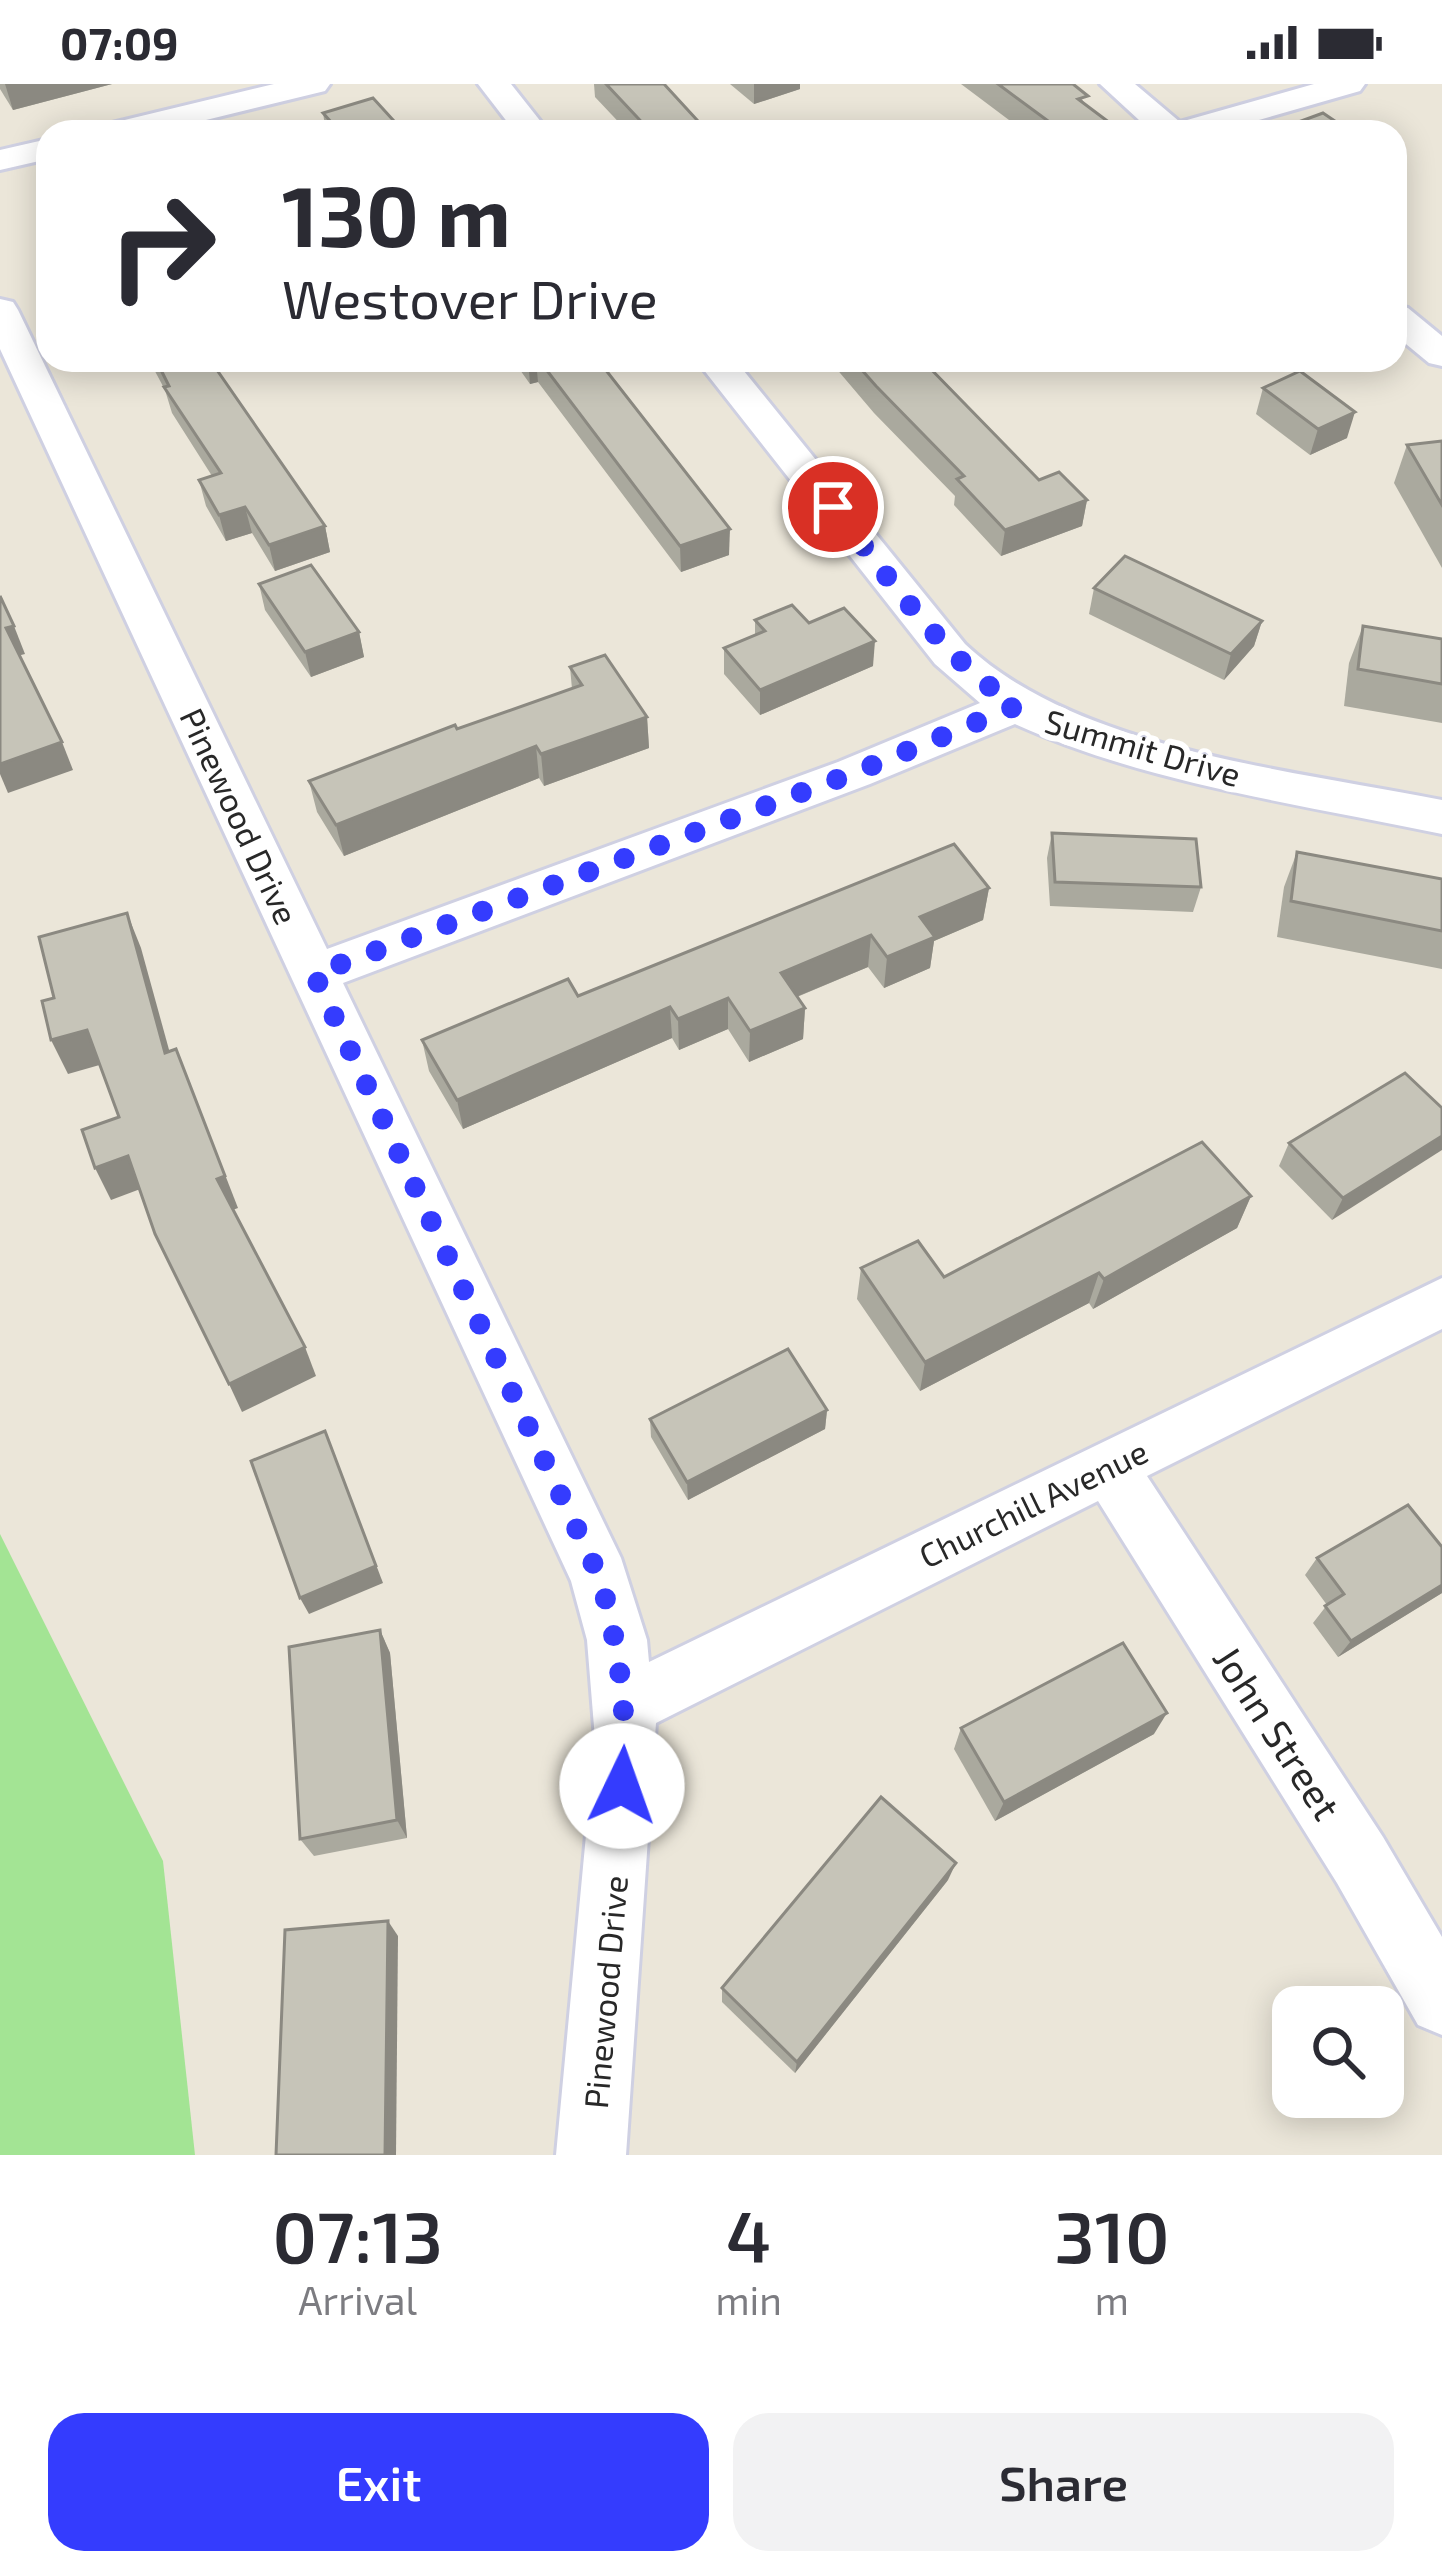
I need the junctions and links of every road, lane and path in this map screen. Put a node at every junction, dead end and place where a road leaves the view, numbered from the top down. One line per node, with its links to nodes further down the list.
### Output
1 (314, 84): 5 (street)
2 (494, 84): 6 (street)
3 (1116, 84): 7 (street)
4 (1349, 84): 8 (street)
5 (166, 120)
6 (522, 120)
7 (1161, 120)
8 (1219, 120)
9 (36, 151): 10 (street)
10 (0, 160)
11 (0, 310): 17 (street, Pinewood Drive)
12 (1407, 326): 13 (street)
13 (1442, 355)
14 (725, 372): 15 (street, Summit Drive)
15 (1016, 706): 16 (street, Summit Drive); 17 (street)
16 (1442, 817)
17 (314, 974): 20 (street, Pinewood Drive)
18 (1442, 1302): 19 (street, Churchill Avenue)
19 (1108, 1466): 20 (street, Churchill Avenue); 21 (street, John Street)
20 (625, 1706): 22 (street, Pinewood Drive)
21 (1442, 2001)
22 (591, 2155)

